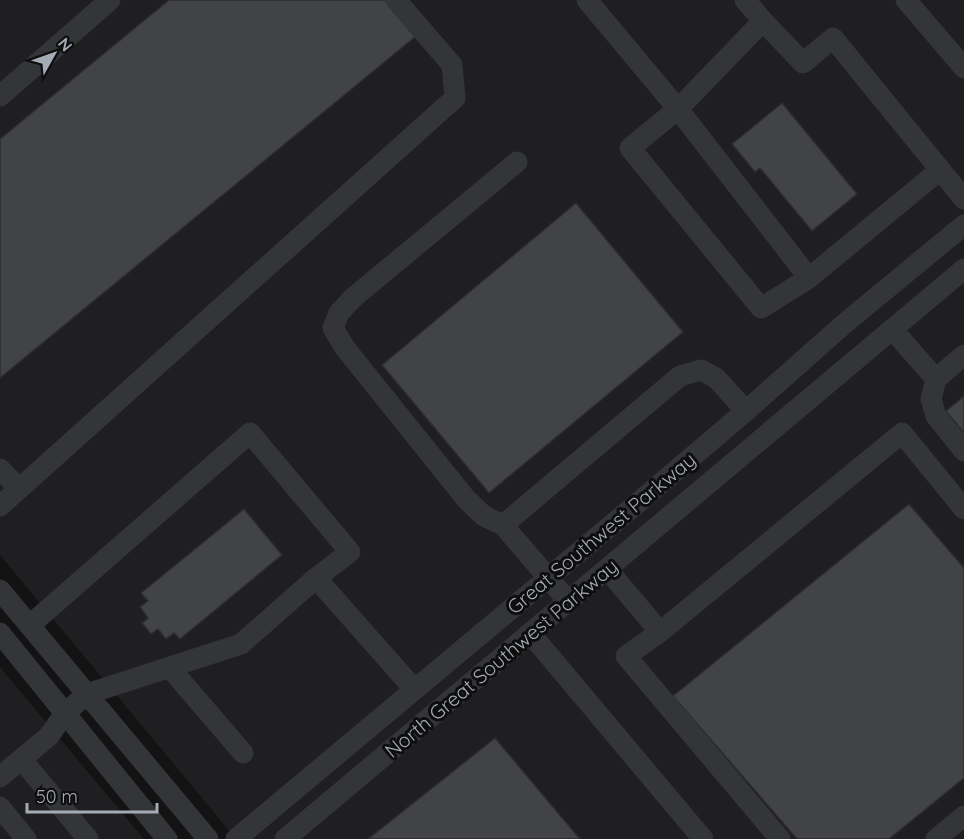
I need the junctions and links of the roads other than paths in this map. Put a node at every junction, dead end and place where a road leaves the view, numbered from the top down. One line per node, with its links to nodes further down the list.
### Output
1 (110, 0): 8 (street)
2 (396, 0): 23 (street)
3 (587, 0): 9 (street)
4 (745, 0): 6 (street)
5 (906, 0): 7 (street)
6 (763, 21): 9 (street); 11 (street)
7 (964, 68)
8 (0, 96)
9 (678, 109): 15 (street); 15 (street)
10 (517, 162): 26 (street)
11 (940, 170): 12 (street); 15 (street)
12 (964, 199)
13 (964, 225): 19 (street, Great Southwest Parkway)
14 (964, 269): 16 (street, Great Southwest Parkway)
15 (809, 278)
16 (892, 329): 18 (street); 22 (street, Great Southwest Parkway)
17 (964, 355): 18 (street)
18 (936, 380): 20 (street)
19 (746, 411): 26 (street); 29 (street, Great Southwest Parkway)
20 (964, 451)
21 (0, 469): 23 (street)
22 (716, 477): 27 (street, North Great Southwest Parkway)
23 (19, 489): 24 (street)
24 (0, 506)
25 (964, 509): 33 (street)
26 (503, 525): 29 (street)
27 (607, 570): 31 (street, North Great Southwest Parkway); 33 (street)
28 (316, 578): 32 (street); 36 (street); 37 (street)
29 (548, 578): 31 (street); 37 (street, Great Southwest Parkway)
30 (0, 590): 32 (street)
31 (568, 601): 35 (street, North Great Southwest Parkway)
32 (30, 625): 38 (street)
33 (660, 632): 52 (street)
34 (0, 633): 39 (street)
35 (530, 633): 50 (street, North Great Southwest Parkway); 51 (street)
36 (170, 668): 38 (street); 40 (street)
37 (414, 689): 49 (street, Great Southwest Parkway)
38 (87, 694): 39 (street); 48 (street)
39 (65, 712): 41 (street); 47 (street)
40 (243, 753)
41 (22, 760): 42 (street); 46 (street)
42 (0, 777)
43 (0, 807): 45 (street)
44 (964, 816): 53 (street)
45 (26, 839)
46 (88, 839)
47 (167, 839)
48 (208, 839)
49 (236, 839)
50 (285, 839)
51 (703, 839)
52 (780, 839)
53 (936, 839)

